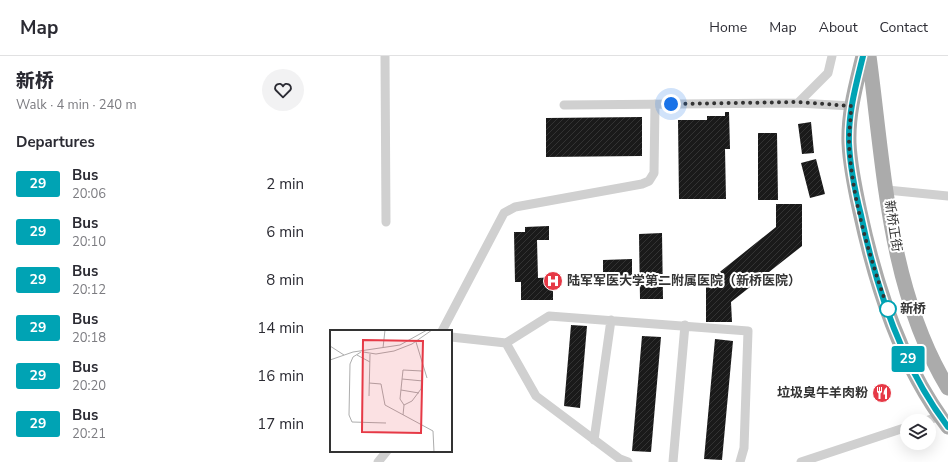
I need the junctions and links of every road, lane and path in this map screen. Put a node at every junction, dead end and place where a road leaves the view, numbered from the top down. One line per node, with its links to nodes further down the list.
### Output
1 (385, 56): 11 (street)
2 (832, 56): 5 (street)
3 (863, 56): 8 (main road, 新桥正街)
4 (869, 56): 9 (main road, 新桥正街)
5 (798, 102): 6 (street); 8 (street)
6 (656, 104): 7 (street); 14 (street)
7 (564, 105)
8 (851, 106): 18 (main road, 新桥正街)
9 (887, 190): 10 (street); 17 (main road, 新桥正街)
10 (948, 196)
11 (386, 222)
12 (611, 320): 13 (street); 16 (street); 20 (street)
13 (685, 325): 24 (street); 25 (street)
14 (443, 330)
15 (452, 337): 16 (street)
16 (506, 343): 20 (street)
17 (948, 388)
18 (938, 421)
19 (900, 429): 26 (street)
20 (594, 440): 23 (street)
21 (386, 452): 22 (street)
22 (378, 462)
23 (628, 462)
24 (673, 462)
25 (740, 462)
26 (801, 462)

